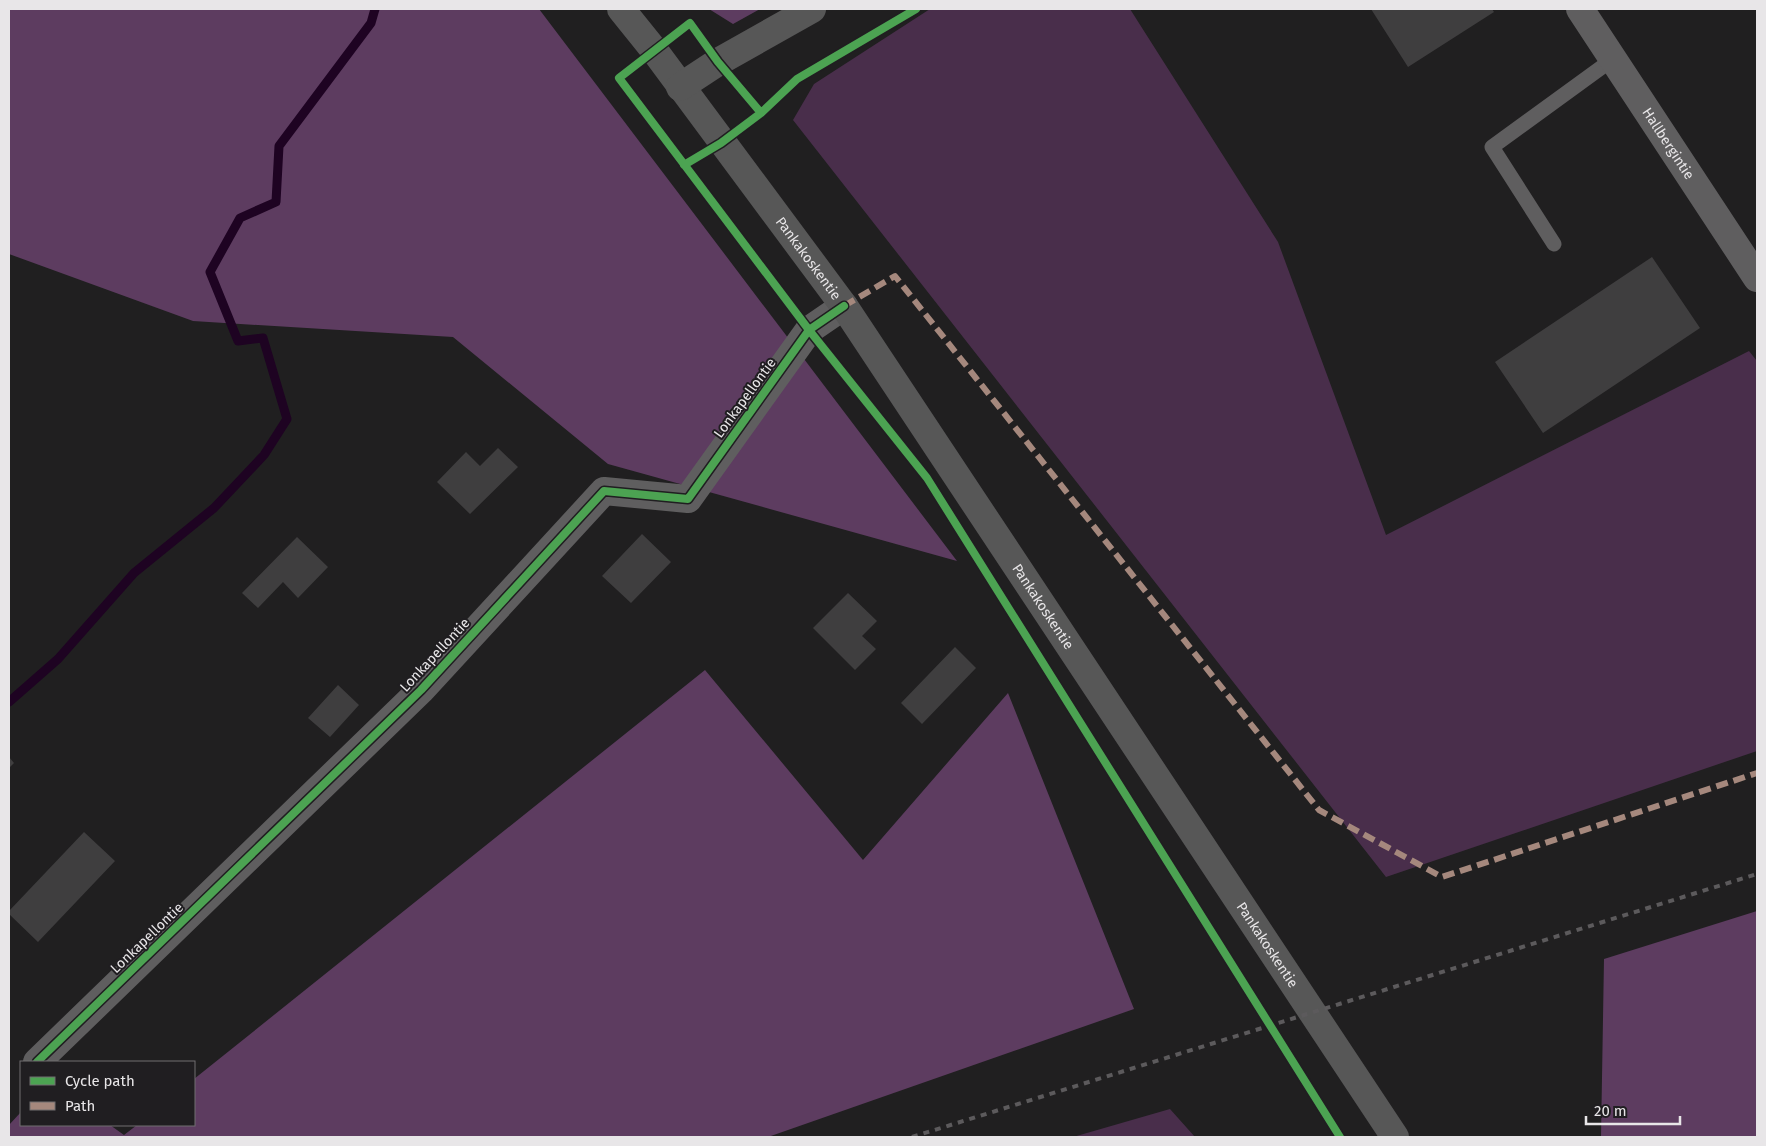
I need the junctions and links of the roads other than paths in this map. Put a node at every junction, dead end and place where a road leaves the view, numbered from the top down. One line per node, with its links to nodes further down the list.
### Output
1 (621, 9): 5 (main road, Pankakoskentie)
2 (812, 9): 5 (main road)
3 (1580, 9): 4 (street, Hallbergintie)
4 (1613, 60): 6 (lane); 7 (street, Hallbergintie)
5 (680, 86): 8 (main road, Pankakoskentie)
6 (1554, 244)
7 (1757, 278)
8 (844, 306): 9 (street, Lonkapellontie); 10 (main road, Pankakoskentie)
9 (38, 1061)
10 (1395, 1137)

